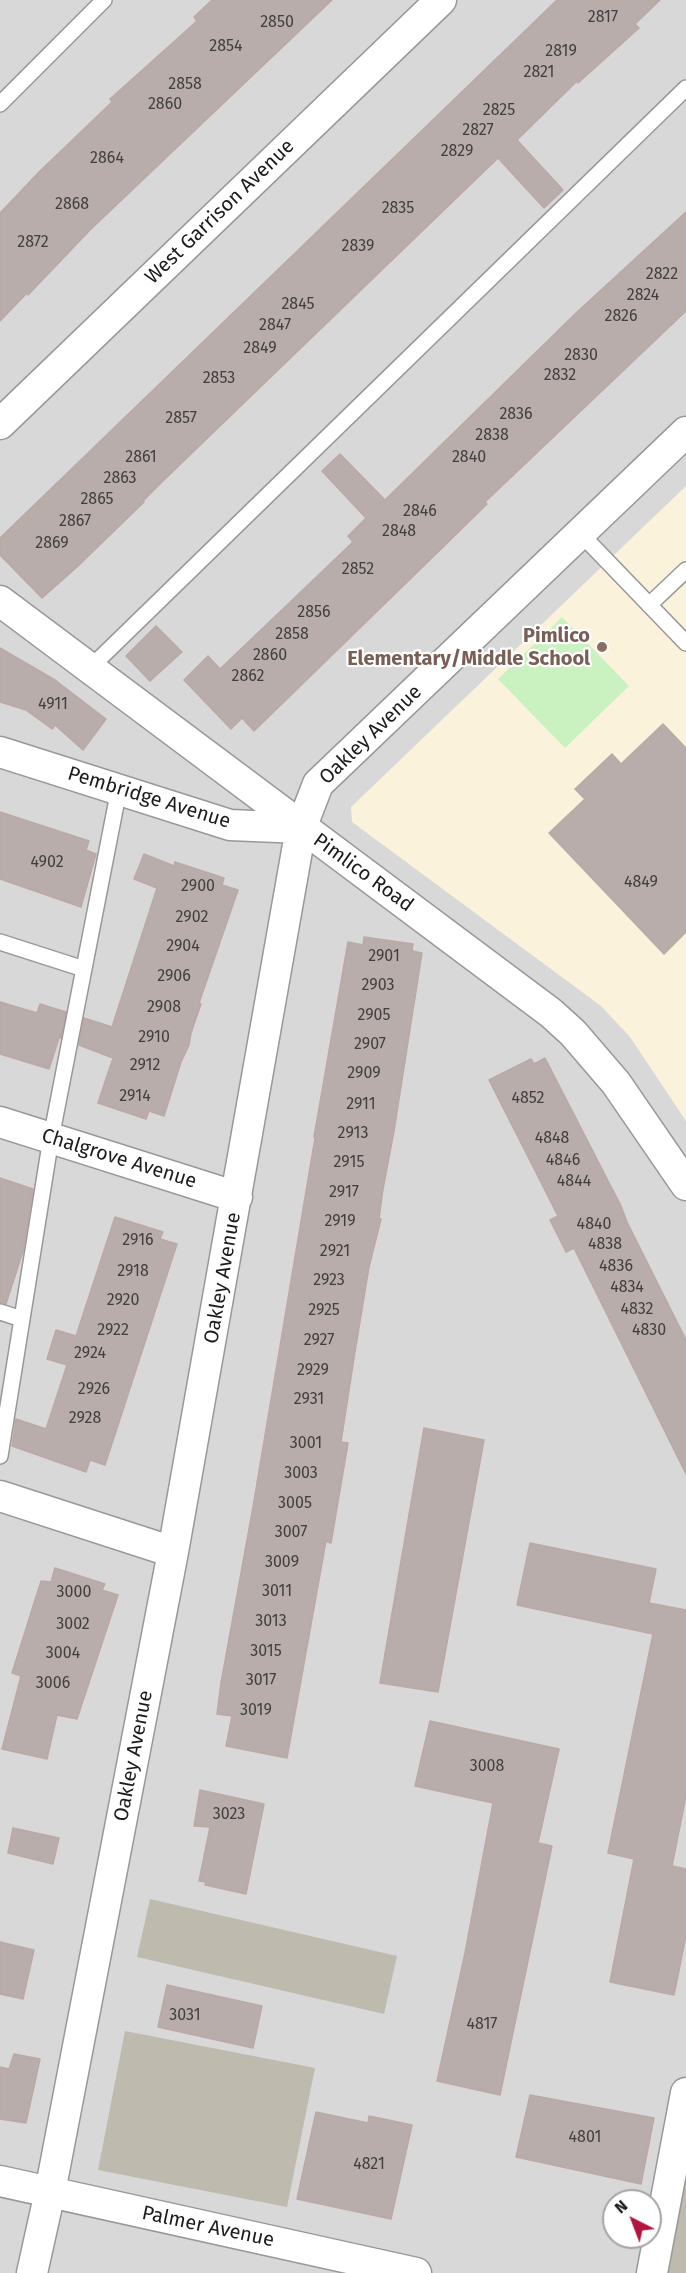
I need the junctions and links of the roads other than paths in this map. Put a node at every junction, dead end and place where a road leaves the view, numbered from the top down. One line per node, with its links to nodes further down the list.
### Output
1 (104, 0): 4 (lane)
2 (441, 0): 5 (street, West Garrison Avenue)
3 (686, 88): 12 (lane)
4 (0, 104)
5 (0, 424)
6 (686, 432): 7 (street, Oakley Avenue)
7 (580, 533): 10 (lane); 15 (street, Oakley Avenue)
8 (686, 570): 10 (lane)
9 (0, 601): 12 (street, Pimlico Road)
10 (650, 605): 11 (lane)
11 (686, 643)
12 (90, 668): 15 (street, Pimlico Road)
13 (0, 752): 14 (street, Pembridge Avenue)
14 (119, 789): 15 (street, Pembridge Avenue); 17 (lane)
15 (301, 828): 20 (street, Pimlico Road); 21 (street, Oakley Avenue)
16 (0, 942): 17 (lane)
17 (84, 969): 19 (lane)
18 (0, 1122): 19 (street, Chalgrove Avenue)
19 (51, 1138): 21 (street, Chalgrove Avenue); 23 (lane)
20 (686, 1185)
21 (237, 1197): 26 (street, Oakley Avenue)
22 (0, 1312): 23 (lane)
23 (22, 1319): 24 (lane)
24 (0, 1456)
25 (0, 1496): 26 (street)
26 (173, 1552): 29 (street, Oakley Avenue)
27 (686, 2093): 32 (street)
28 (0, 2181): 29 (street, Palmer Avenue)
29 (50, 2192): 30 (street, Oakley Avenue); 31 (street, Palmer Avenue)
30 (32, 2273)
31 (416, 2273)
32 (652, 2273)

